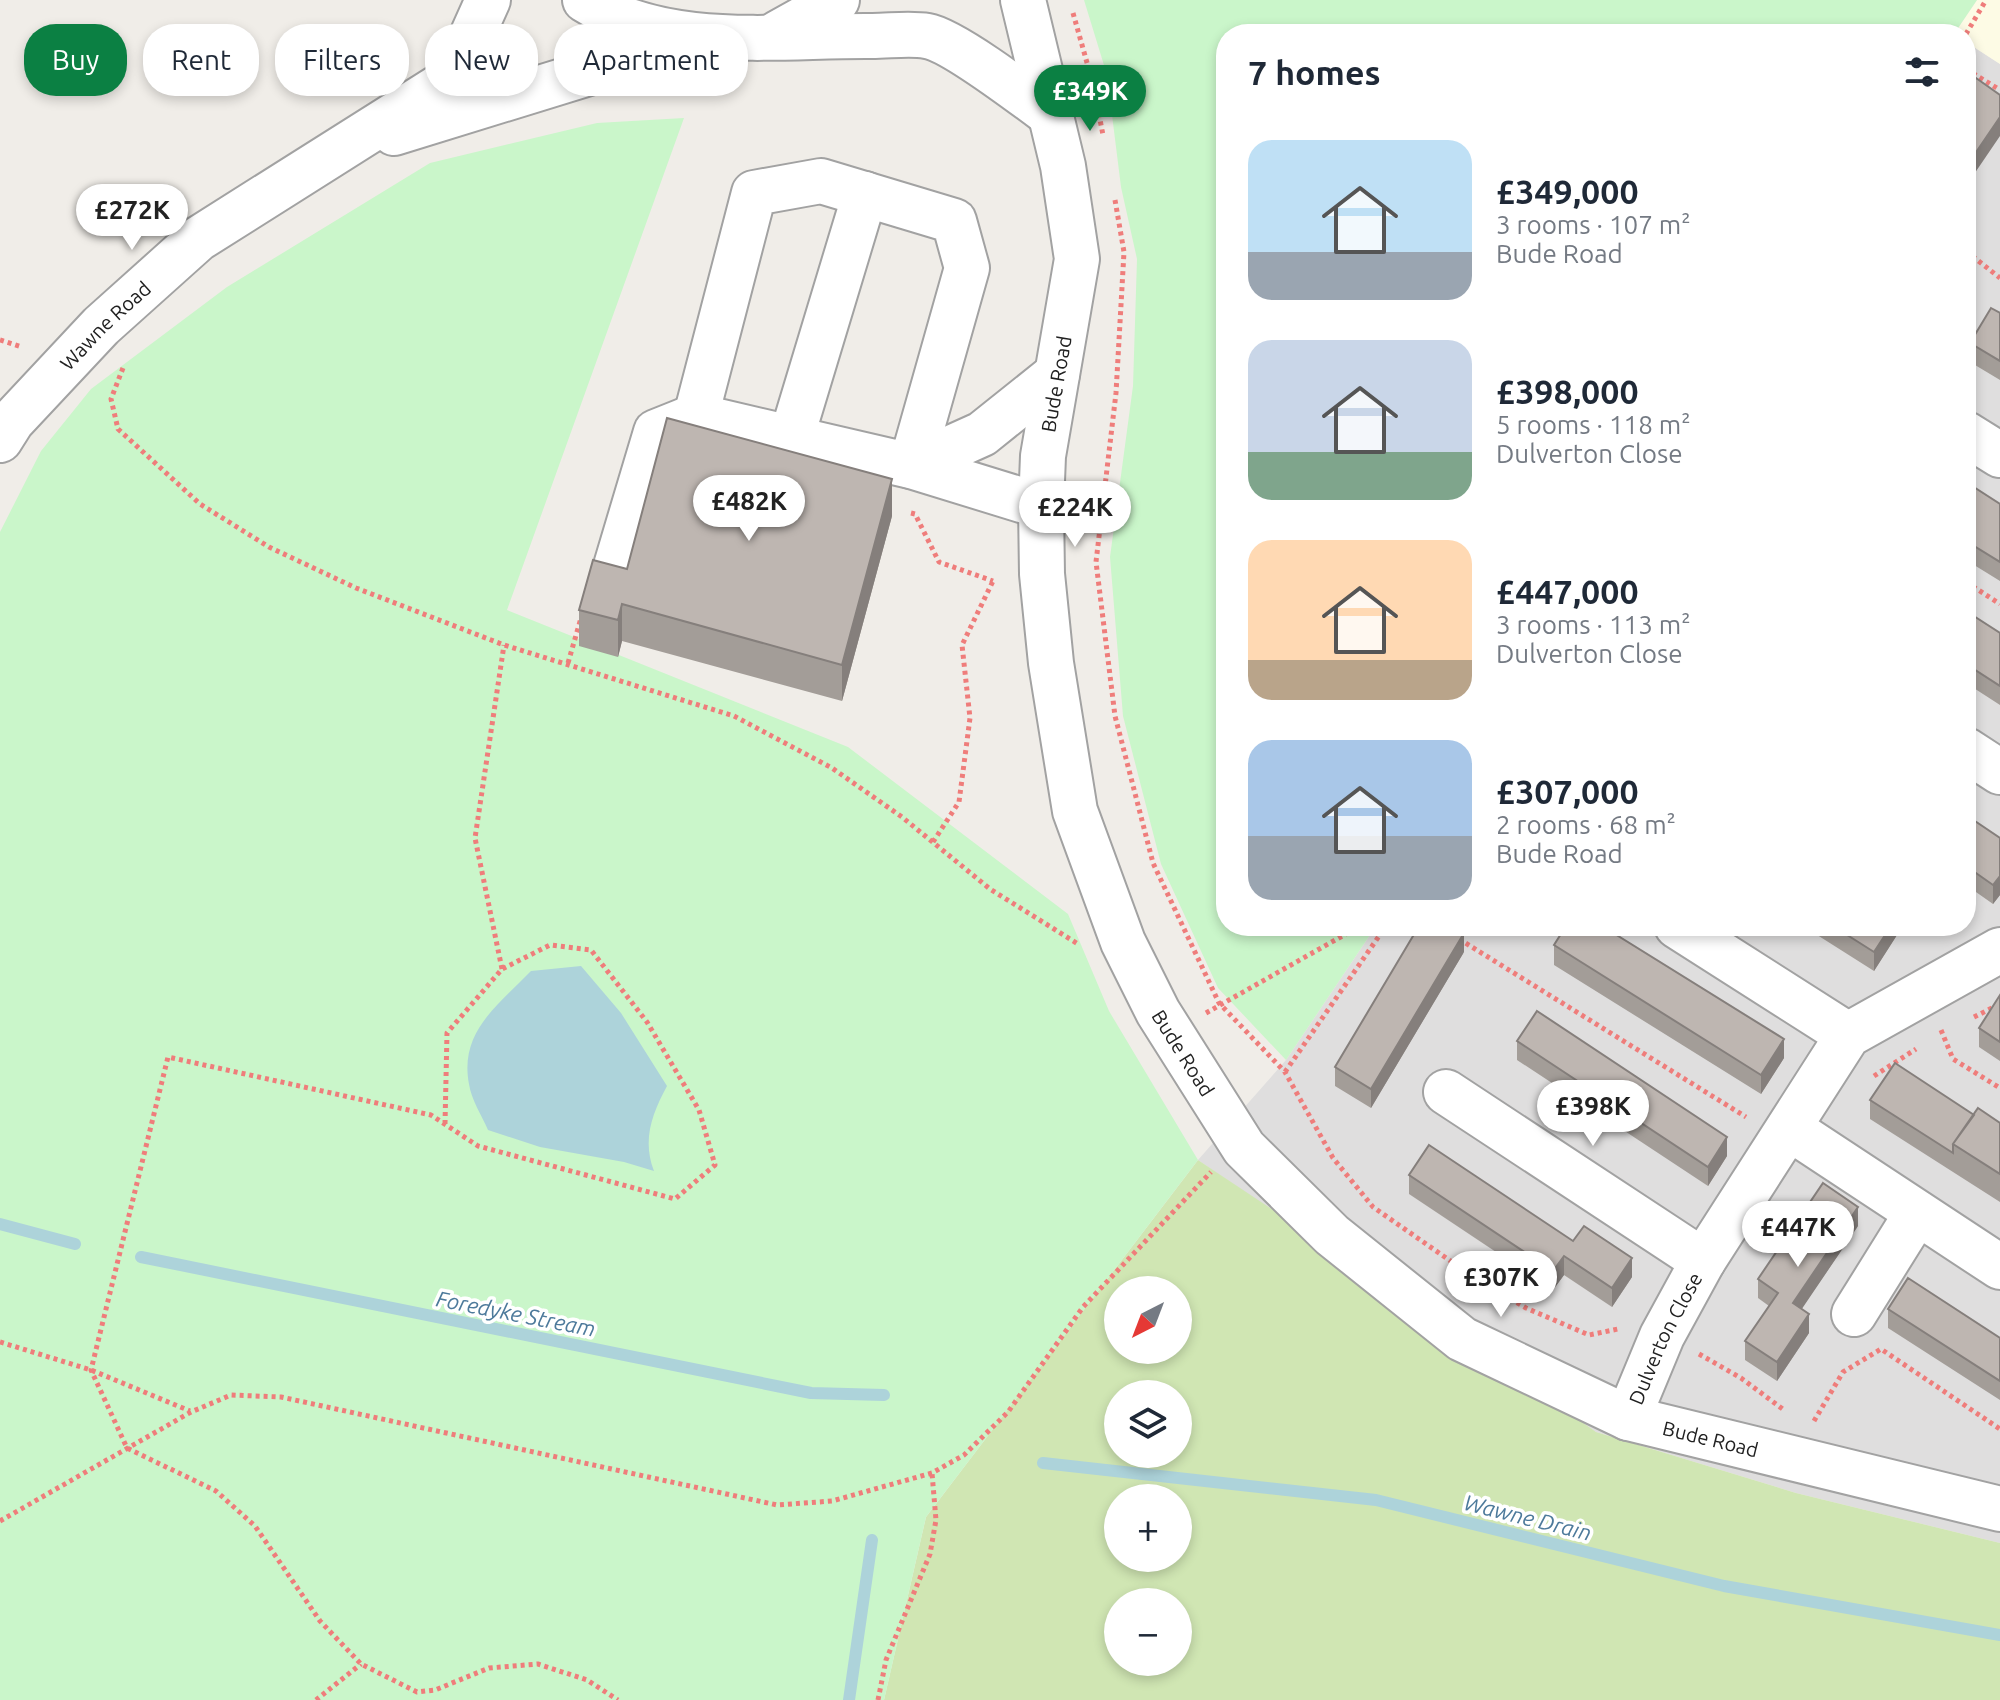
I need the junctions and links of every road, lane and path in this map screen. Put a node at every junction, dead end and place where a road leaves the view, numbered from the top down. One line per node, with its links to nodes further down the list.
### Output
1 (488, 0): 16 (street, Wawne Road)
2 (585, 0): 7 (street)
3 (837, 0): 9 (street)
4 (1023, 0): 14 (street, Bude Road)
5 (1070, 0): 15 (path)
6 (1986, 0): 8 (path)
7 (642, 24)
8 (1972, 24)
9 (776, 35): 10 (street); 14 (street)
10 (748, 36)
11 (1976, 75): 13 (path)
12 (554, 83): 16 (street, Wawne Road)
13 (2000, 90)
14 (1051, 115): 24 (street, Bude Road)
15 (1105, 145)
16 (344, 148): 21 (street, Wawne Road)
17 (1113, 191): 52 (path)
18 (865, 194): 25 (street); 27 (street); 30 (street)
19 (1976, 258): 20 (path)
20 (1999, 274)
21 (101, 326): 26 (street, Wawne Road); 39 (path)
22 (0, 340): 23 (path)
23 (25, 348)
24 (1057, 374): 30 (street); 31 (street, Bude Road)
25 (696, 416): 27 (street); 33 (street)
26 (4, 426)
27 (791, 439): 30 (street)
28 (1976, 440): 29 (street)
29 (2000, 455)
30 (911, 466): 31 (street)
31 (1041, 506): 34 (street, Bude Road)
32 (900, 510): 35 (path)
33 (616, 566)
34 (1042, 574): 35 (path); 54 (street, Bude Road)
35 (993, 581): 43 (path)
36 (1976, 588): 38 (path)
37 (585, 603): 40 (path)
38 (2000, 604)
39 (504, 645): 40 (path); 50 (path)
40 (568, 663): 43 (path)
41 (1976, 756): 42 (street)
42 (2000, 772)
43 (933, 842): 48 (path)
44 (1342, 936): 52 (path)
45 (1379, 936): 55 (path)
46 (1454, 936): 59 (path)
47 (1693, 936): 53 (street)
48 (1087, 950)
49 (2000, 950): 51 (street, Dulverton Close)
50 (502, 969): 58 (path); 58 (path)
51 (1924, 992): 53 (street, Dulverton Close); 56 (path)
52 (1219, 1003): 54 (path); 55 (path)
53 (1848, 1035): 59 (street, Dulverton Close)
54 (1176, 1036): 60 (street, Bude Road)
55 (1285, 1072): 65 (path)
56 (2000, 1088)
57 (1445, 1092): 62 (street, Dulverton Close)
58 (445, 1124): 67 (path)
59 (1785, 1134): 61 (street); 62 (street, Dulverton Close)
60 (1244, 1148): 70 (street, Bude Road); 74 (path)
61 (1917, 1213): 63 (street); 64 (street)
62 (1703, 1261): 65 (street, Dulverton Close)
63 (2000, 1267)
64 (1854, 1314)
65 (1662, 1336): 69 (path); 70 (street, Dulverton Close)
66 (0, 1342): 67 (path)
67 (91, 1370): 68 (path); 73 (path)
68 (191, 1412): 73 (path); 74 (path)
69 (1787, 1412)
70 (1628, 1418): 75 (street, Bude Road)
71 (1810, 1429): 72 (path)
72 (2000, 1429)
73 (127, 1448): 76 (path); 77 (path)
74 (932, 1473): 82 (path)
75 (2000, 1509)
76 (0, 1521)
77 (361, 1664): 78 (path); 79 (path)
78 (417, 1692): 80 (path); 81 (path)
79 (316, 1700)
80 (424, 1700)
81 (618, 1700)
82 (878, 1700)

